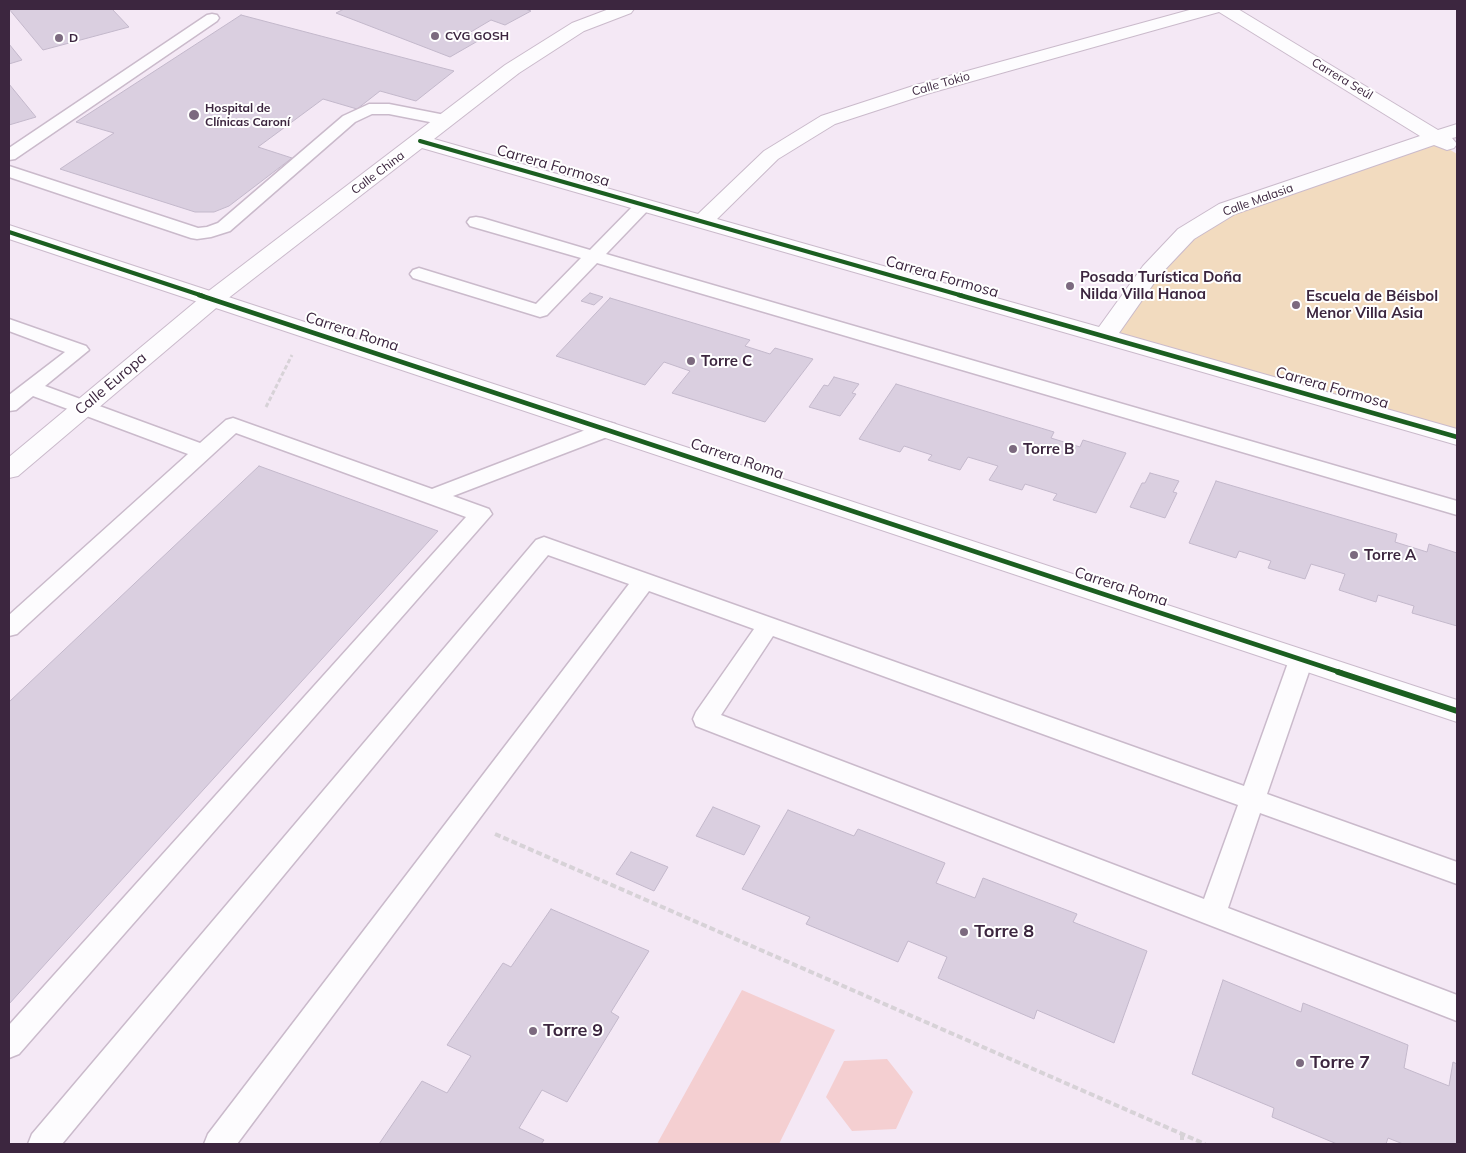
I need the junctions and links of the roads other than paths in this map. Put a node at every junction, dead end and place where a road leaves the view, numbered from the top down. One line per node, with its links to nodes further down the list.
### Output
1 (625, 9): 5 (street, Calle China)
2 (1212, 9): 14 (street, Calle Tokio)
3 (1226, 9): 7 (street, Carrera Seúl)
4 (212, 18): 10 (lane)
5 (445, 120): 8 (street, Calle China); 11 (lane)
6 (1457, 130): 7 (street, Calle Malasia)
7 (1436, 137): 9 (street, Carrera Seúl); 20 (street, Calle Malasia)
8 (420, 141): 12 (street, Carrera Formosa); 18 (street, Calle China)
9 (1457, 150)
10 (9, 155)
11 (9, 172)
12 (643, 206): 14 (street, Carrera Formosa); 16 (lane)
13 (476, 222): 16 (lane)
14 (702, 222): 20 (street, Carrera Formosa)
15 (9, 232): 18 (street, Carrera Roma)
16 (593, 256): 17 (lane); 29 (lane)
17 (419, 274)
18 (214, 298): 23 (street, Calle Europa); 24 (street, Carrera Roma)
19 (9, 325): 21 (lane)
20 (1105, 336): 25 (street, Carrera Formosa)
21 (31, 388): 22 (lane); 23 (lane)
22 (9, 405)
23 (85, 407): 26 (lane); 27 (street, Calle Europa)
24 (608, 428): 28 (lane); 33 (street, Carrera Roma)
25 (1457, 437)
26 (203, 452): 28 (lane); 32 (lane)
27 (9, 470)
28 (433, 496): 39 (lane)
29 (1457, 508)
30 (644, 581): 31 (lane); 40 (lane); 41 (lane)
31 (768, 626): 35 (lane); 37 (lane)
32 (9, 628)
33 (1301, 660): 34 (street, Carrera Roma); 35 (lane)
34 (1457, 711)
35 (1252, 800): 36 (lane); 37 (lane)
36 (1457, 873)
37 (1212, 914): 38 (lane)
38 (1457, 1008)
39 (9, 1045)
40 (43, 1144)
41 (219, 1144)

